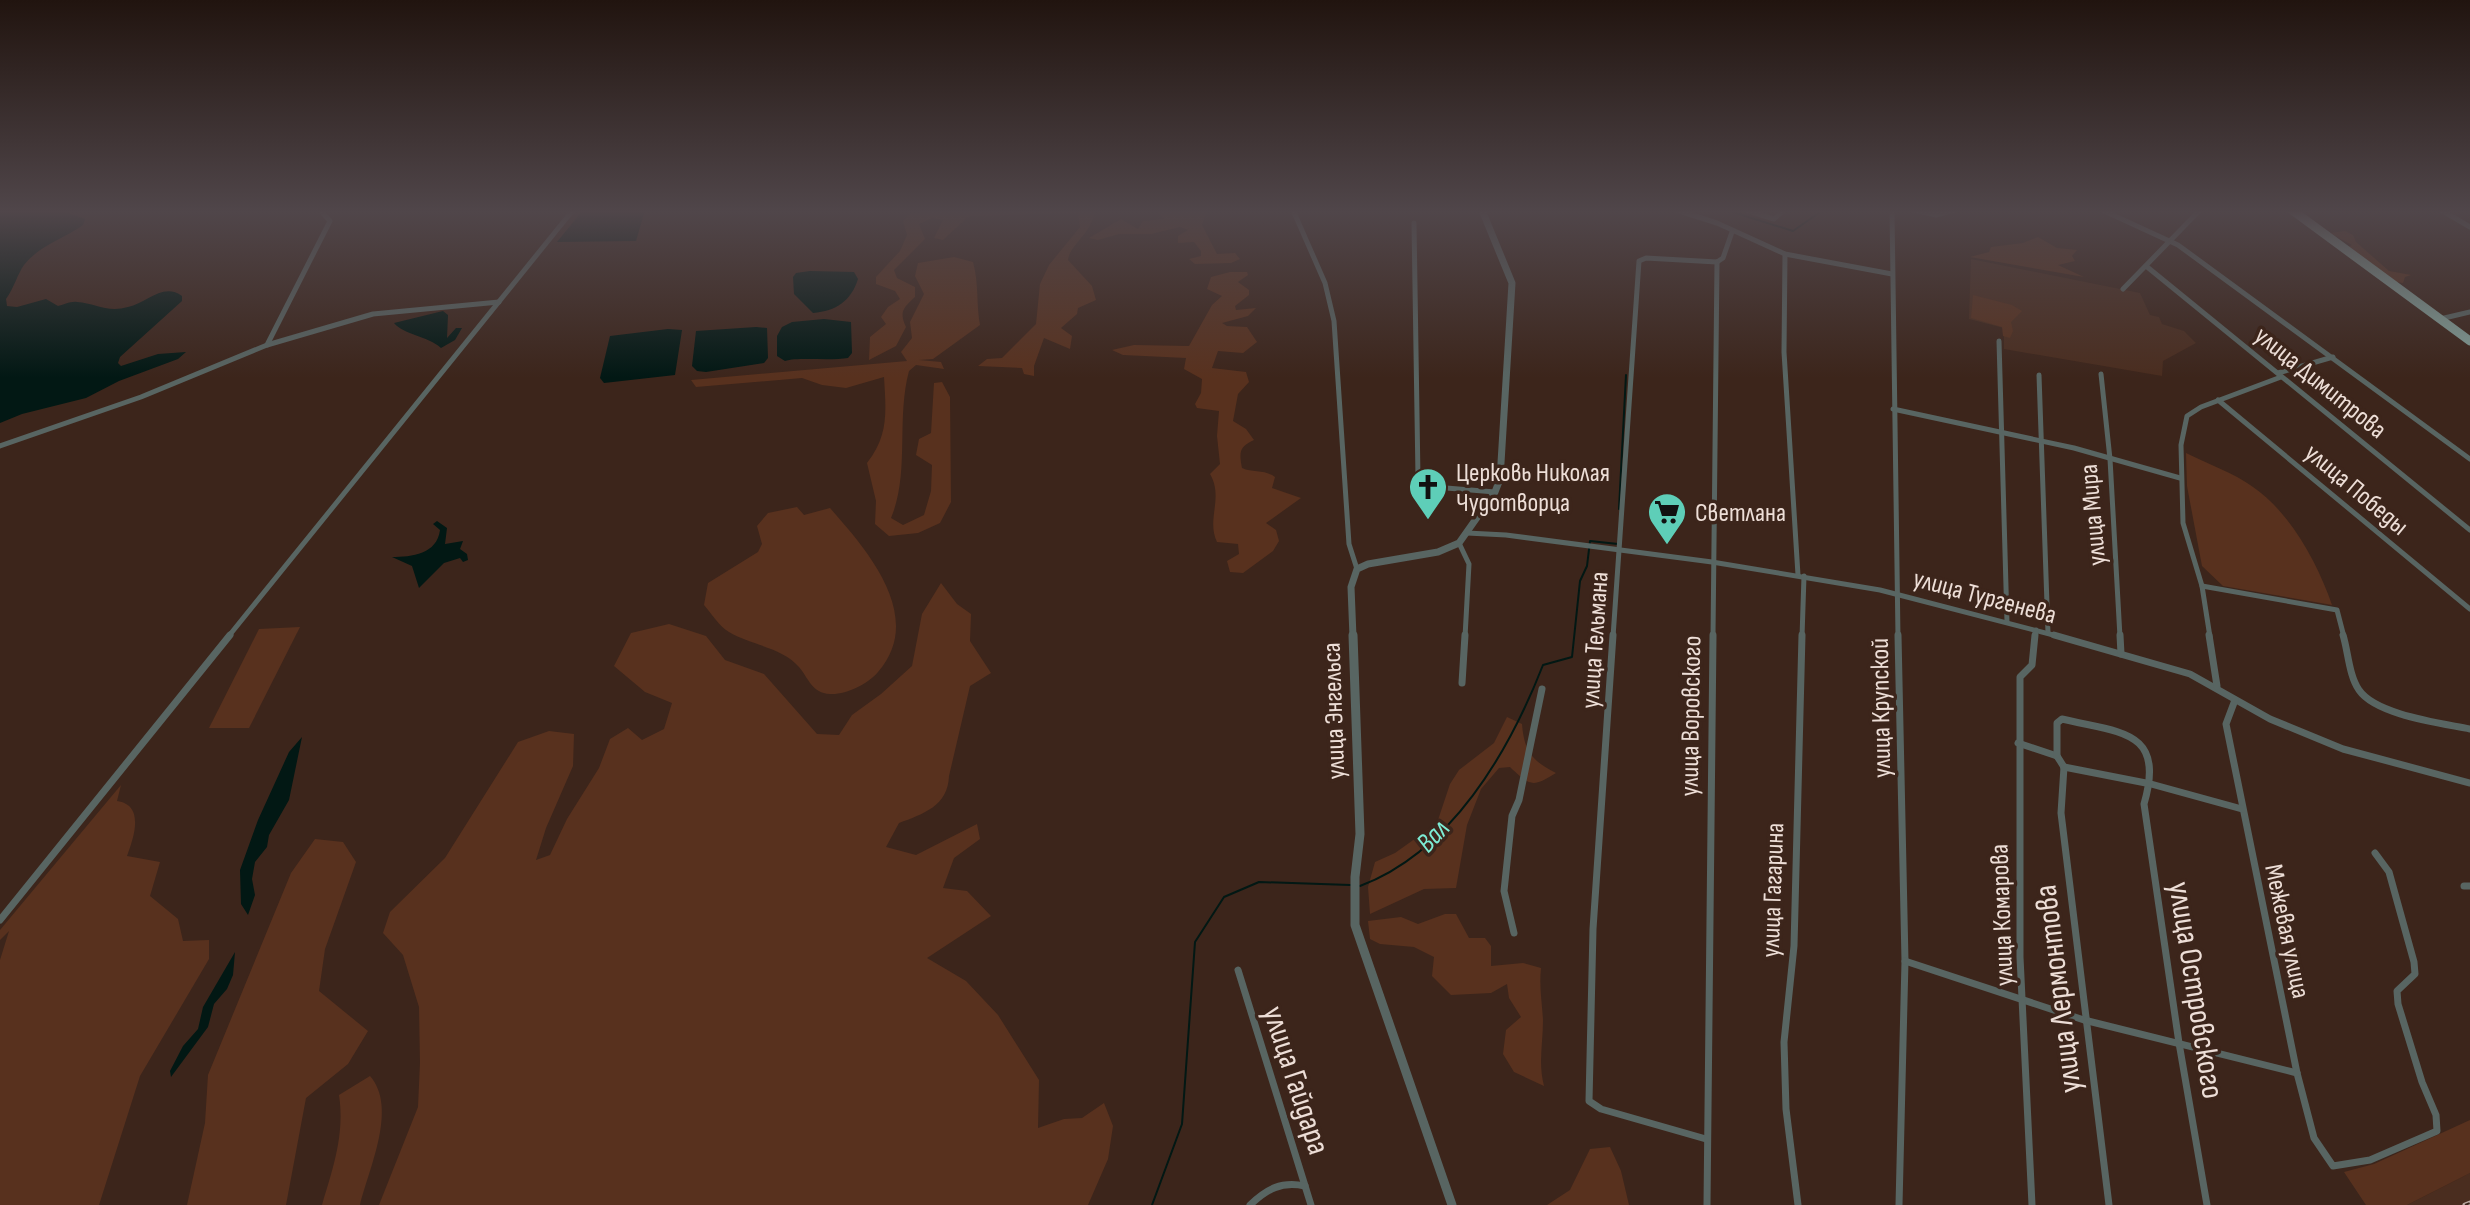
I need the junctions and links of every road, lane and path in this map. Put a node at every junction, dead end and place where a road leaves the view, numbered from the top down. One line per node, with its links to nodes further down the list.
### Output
1 (307, 266): 21 (street)
2 (528, 266): 16 (street)
3 (1318, 266): 40 (street, улица Энгельса)
4 (1415, 266): 34 (street)
5 (1505, 266): 34 (street)
6 (1639, 266): 38 (street, улица Тельмана)
7 (1717, 266): 39 (street, улица Воровского)
8 (1787, 266): 41 (street, улица Гагарина)
9 (1850, 266): 14 (street)
10 (1892, 266): 14 (street, улица Крупской)
11 (2146, 266): 15 (street); 25 (street, улица Димитрова)
12 (2206, 266): 22 (street)
13 (2368, 266): 18 (main road)
14 (1892, 274): 27 (street, улица Крупской)
15 (2123, 289)
16 (499, 302): 21 (street); 61 (street)
17 (2470, 312): 18 (street)
18 (2440, 319): 20 (main road)
19 (1999, 341): 28 (street)
20 (2470, 341)
21 (267, 345): 30 (street)
22 (2333, 357): 25 (street); 32 (street)
23 (2101, 374): 31 (street, улица Мира)
24 (2039, 375): 29 (street)
25 (2280, 375): 26 (street); 35 (street, улица Димитрова)
26 (2218, 400): 33 (street); 44 (street, улица Победы)
27 (1893, 409): 28 (street); 43 (street, улица Крупской)
28 (2004, 435): 29 (street); 45 (street)
29 (2042, 443): 31 (street); 47 (street)
30 (0, 446)
31 (2110, 459): 33 (street); 48 (street, улица Мира)
32 (2470, 459)
33 (2180, 478): 42 (street)
34 (1495, 492): 36 (street)
35 (2470, 530)
36 (1467, 533): 37 (street); 38 (street, улица Тургенева)
37 (1459, 543): 40 (street); 49 (street)
38 (1620, 550): 39 (street, улица Тургенева); 69 (street, улица Тельмана)
39 (1712, 562): 41 (street, улица Тургенева); 69 (street, улица Воровского)
40 (1357, 569): 73 (street, улица Энгельса)
41 (1801, 575): 43 (street, улица Тургенева); 75 (street, улица Гагарина)
42 (2202, 586): 50 (street); 53 (street)
43 (1897, 594): 45 (street, улица Тургенева); 63 (street, улица Крупской)
44 (2470, 609)
45 (2007, 622): 46 (street, улица Тургенева)
46 (2036, 630): 47 (street, улица Тургенева); 54 (street, улица Комарова)
47 (2048, 633): 48 (street, улица Тургенева)
48 (2121, 654): 50 (street, улица Тургенева)
49 (1462, 683)
50 (2217, 686): 52 (street, улица Тургенева)
51 (1542, 689): 62 (street)
52 (2235, 700): 57 (street, улица Тургенева); 59 (street, Межевая улица)
53 (2470, 729)
54 (2018, 743): 55 (street); 65 (street, улица Комарова)
55 (2057, 756): 56 (street); 58 (street, улица Островского)
56 (2064, 767): 58 (street); 66 (street, улица Лермонтова)
57 (2470, 783)
58 (2151, 784): 59 (street); 67 (street, улица Островского)
59 (2242, 809): 68 (street, Межевая улица)
60 (2375, 853): 68 (street, Межевая улица)
61 (0, 920)
62 (1514, 933)
63 (1905, 961): 65 (street); 76 (street, улица Крупской)
64 (1238, 970): 70 (street, улица Гайдара)
65 (2023, 1000): 66 (street); 77 (street, улица Комарова)
66 (2084, 1020): 67 (street); 78 (street, улица Лермонтова)
67 (2179, 1043): 68 (street); 79 (street, улица Островского)
68 (2297, 1073)
69 (1706, 1139): 74 (street, улица Воровского)
70 (1305, 1186): 71 (street); 72 (street, улица Гайдара)
71 (1250, 1205)
72 (1311, 1205)
73 (1452, 1205)
74 (1707, 1205)
75 (1798, 1205)
76 (1899, 1205)
77 (2032, 1205)
78 (2109, 1205)
79 (2207, 1205)

